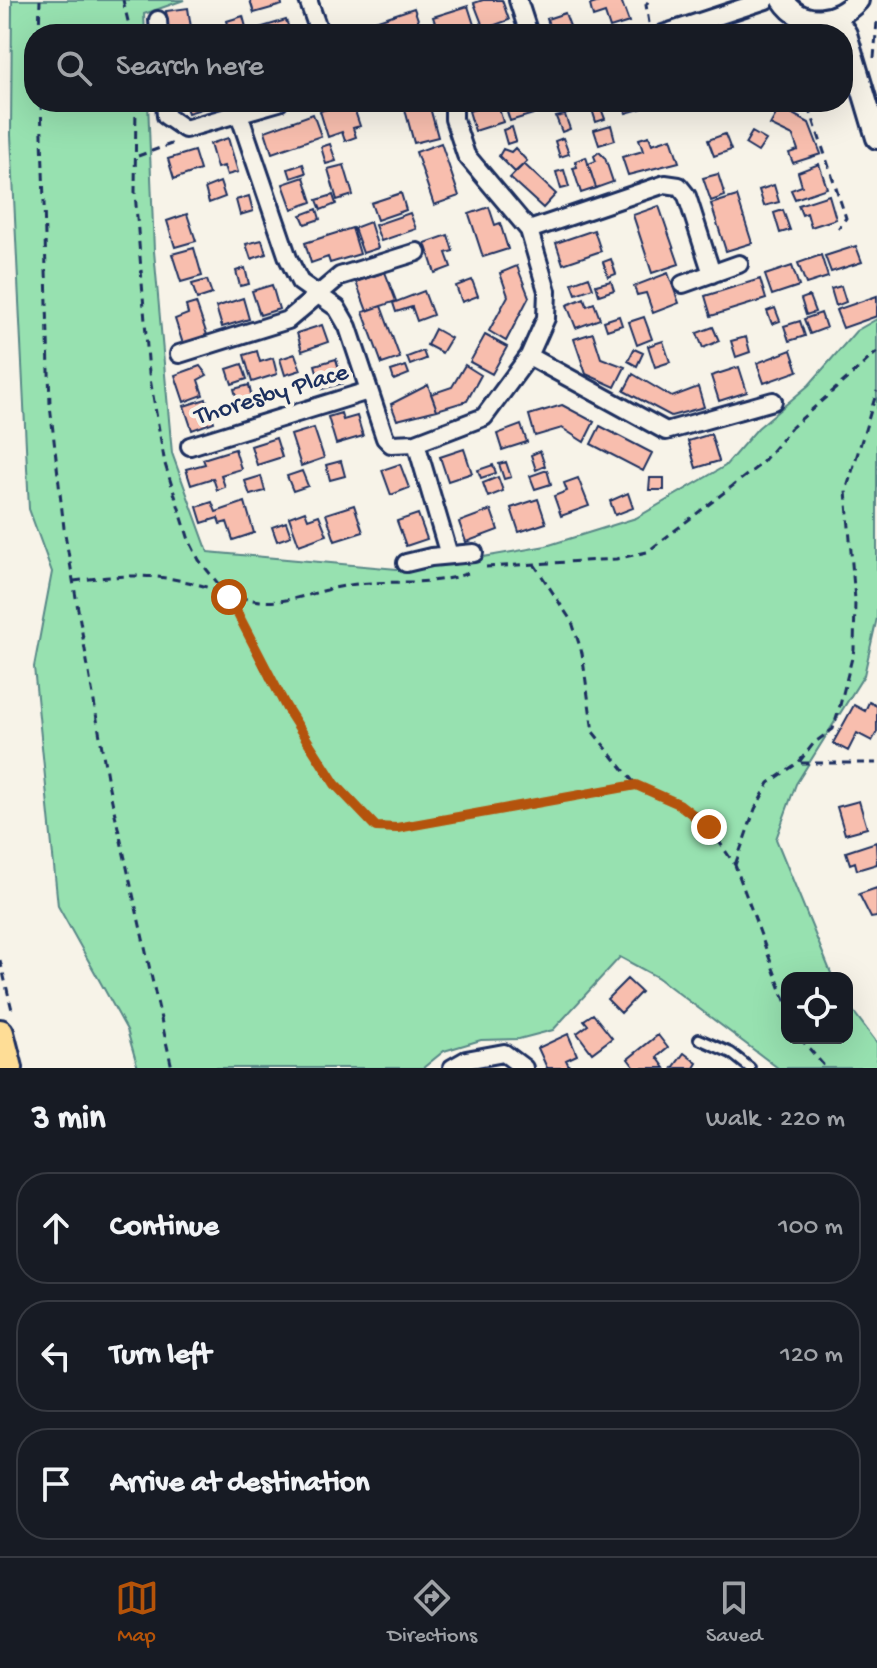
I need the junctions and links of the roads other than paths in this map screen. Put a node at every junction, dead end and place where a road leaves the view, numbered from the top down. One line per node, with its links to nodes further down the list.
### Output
1 (308, 0): 7 (street)
2 (518, 0): 8 (street)
3 (766, 0): 9 (street)
4 (783, 0): 6 (street)
5 (858, 0): 6 (street)
6 (836, 18): 10 (street)
7 (316, 24)
8 (526, 24)
9 (693, 24)
10 (840, 24)
11 (853, 57): 16 (street)
12 (166, 112): 15 (street)
13 (246, 112): 15 (street)
14 (454, 112): 17 (street)
15 (239, 114): 22 (street)
16 (877, 138)
17 (529, 230): 20 (street); 24 (street)
18 (417, 252): 22 (street)
19 (739, 264): 20 (street)
20 (712, 274): 21 (street)
21 (683, 284)
22 (318, 293): 23 (street); 25 (street)
23 (179, 354)
24 (529, 356): 26 (street); 27 (street)
25 (368, 391): 27 (street); 28 (street, Thoresby Place)
26 (773, 401)
27 (416, 443): 30 (street)
28 (190, 446)
29 (474, 553): 30 (street)
30 (449, 555): 31 (street)
31 (406, 563)
32 (0, 1033): 34 (highway)
33 (699, 1039): 37 (lane)
34 (9, 1068)
35 (452, 1068): 36 (street)
36 (524, 1068)
37 (750, 1068)

